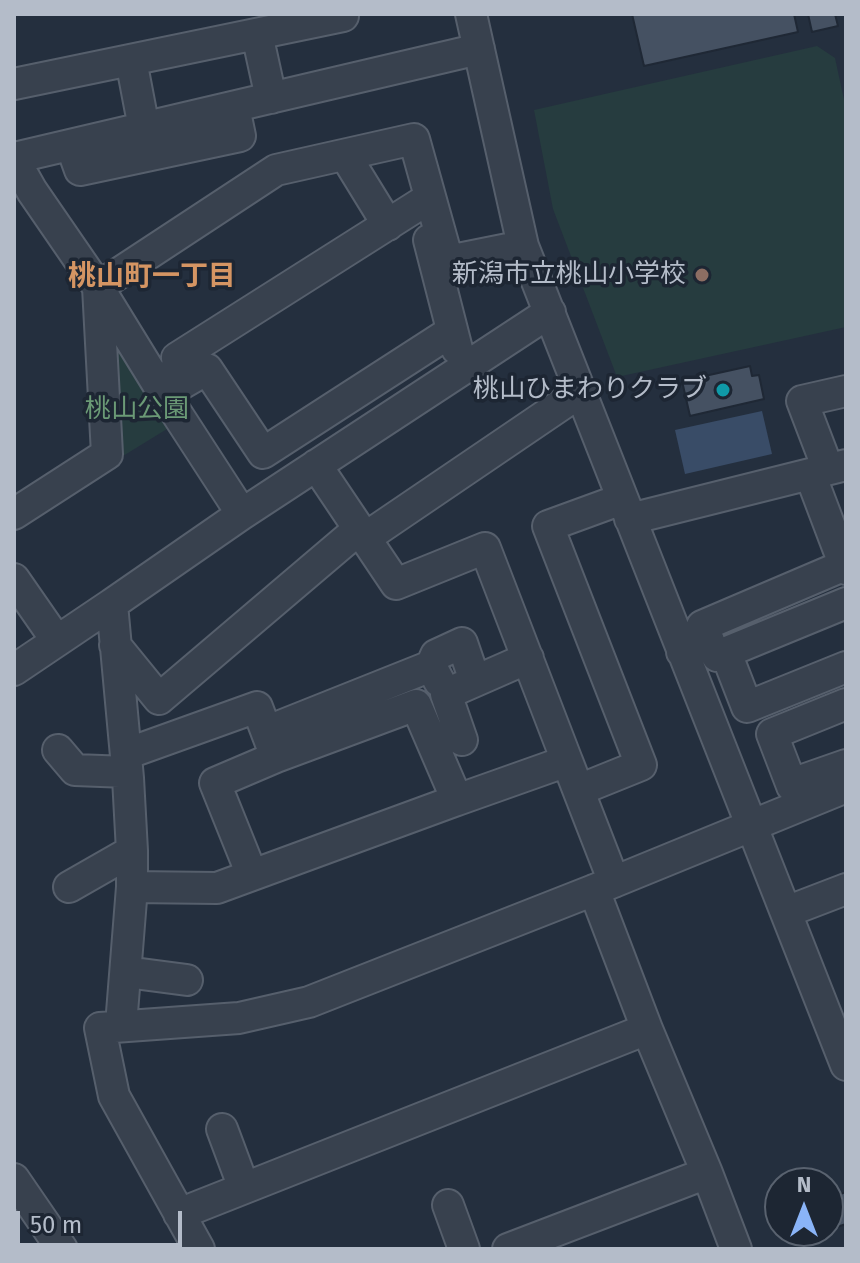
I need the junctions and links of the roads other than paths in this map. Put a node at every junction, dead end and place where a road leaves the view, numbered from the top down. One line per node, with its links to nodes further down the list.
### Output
1 (343, 14): 3 (street)
2 (471, 14): 4 (street)
3 (257, 34): 5 (street); 7 (street)
4 (479, 49): 7 (street); 14 (street)
5 (131, 60): 6 (street); 8 (street)
6 (14, 84)
7 (271, 98): 8 (street)
8 (147, 142): 10 (street)
9 (345, 155): 12 (street); 13 (street); 15 (street)
10 (14, 159): 11 (street)
11 (23, 194): 15 (street)
12 (424, 195): 13 (street); 14 (street); 17 (street)
13 (388, 225): 19 (street)
14 (523, 246): 16 (street)
15 (98, 287): 19 (street); 26 (street)
16 (550, 312): 17 (street); 21 (street)
17 (457, 350): 18 (street); 18 (street)
18 (400, 386): 22 (street); 23 (street)
19 (161, 389): 22 (street); 27 (street)
20 (846, 391): 24 (street)
21 (580, 392): 25 (street); 28 (street)
22 (306, 425): 23 (street)
23 (322, 461): 27 (street); 28 (street)
24 (828, 470): 25 (street); 29 (street)
25 (626, 509): 35 (street); 50 (street)
26 (14, 514)
27 (242, 514): 32 (street)
28 (362, 533): 34 (street); 37 (street)
29 (845, 567): 35 (street)
30 (14, 579): 33 (street)
31 (846, 603): 35 (street)
32 (112, 604): 33 (street); 34 (street)
33 (57, 641): 39 (street)
34 (115, 645): 47 (street)
35 (706, 648): 38 (street); 53 (street)
36 (437, 651): 40 (street); 41 (street); 45 (street)
37 (528, 658): 40 (street); 46 (street)
38 (846, 667)
39 (14, 670)
40 (475, 681): 41 (street)
41 (446, 694): 43 (street)
42 (846, 704): 51 (street)
43 (462, 740)
44 (58, 750): 47 (street)
45 (282, 754): 47 (street); 52 (street); 55 (street)
46 (567, 761): 50 (street); 52 (street)
47 (127, 763): 54 (street)
48 (846, 765): 51 (street)
49 (846, 787): 51 (street)
50 (579, 790): 56 (street)
51 (807, 790): 53 (street)
52 (457, 800): 55 (street)
53 (751, 825): 56 (street); 60 (street)
54 (132, 851): 57 (street); 58 (street)
55 (252, 875): 58 (street)
56 (604, 886): 64 (street); 65 (street)
57 (69, 887)
58 (132, 887): 61 (street)
59 (846, 889): 60 (street)
60 (786, 912): 63 (street)
61 (126, 972): 62 (street); 64 (street)
62 (187, 980)
63 (837, 1018): 66 (street)
64 (121, 1025): 72 (street)
65 (647, 1029): 68 (street); 70 (street)
66 (846, 1065)
67 (222, 1129): 70 (street)
68 (707, 1173): 76 (street); 77 (street)
69 (14, 1179): 73 (street)
70 (244, 1188): 72 (street)
71 (448, 1205): 75 (street)
72 (179, 1214): 74 (street)
73 (62, 1249)
74 (199, 1249)
75 (464, 1249)
76 (508, 1249)
77 (736, 1249)

